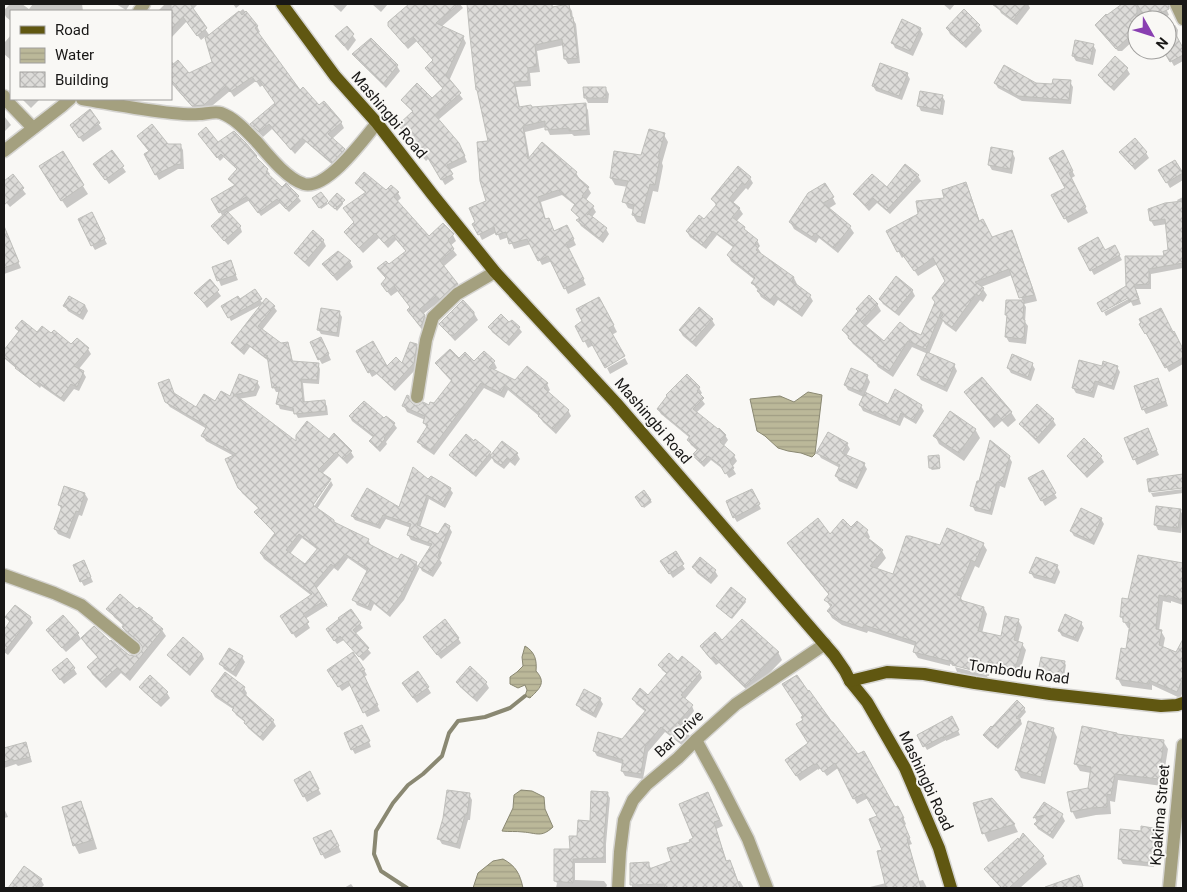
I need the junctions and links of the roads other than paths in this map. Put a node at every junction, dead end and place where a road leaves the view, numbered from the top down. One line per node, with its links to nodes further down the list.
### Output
1 (282, 4): 7 (main road, Mashingbi Road)
2 (1176, 4): 3 (street)
3 (1183, 19)
4 (4, 96): 8 (street)
5 (69, 100): 8 (street)
6 (88, 100): 7 (street)
7 (378, 123): 10 (main road, Mashingbi Road)
8 (33, 128): 9 (street)
9 (4, 150)
10 (495, 272): 11 (street); 13 (main road, Mashingbi Road)
11 (417, 398)
12 (4, 575): 14 (street)
13 (825, 644): 15 (main road, Mashingbi Road); 17 (street, Bar Drive)
14 (134, 648)
15 (850, 682): 16 (main road, Tombodu Road); 21 (main road, Mashingbi Road)
16 (1183, 703)
17 (696, 740): 19 (street, Bar Drive); 20 (street)
18 (1183, 745): 22 (street, Kpakima Street)
19 (618, 888)
20 (767, 888)
21 (950, 888)
22 (1169, 888)

